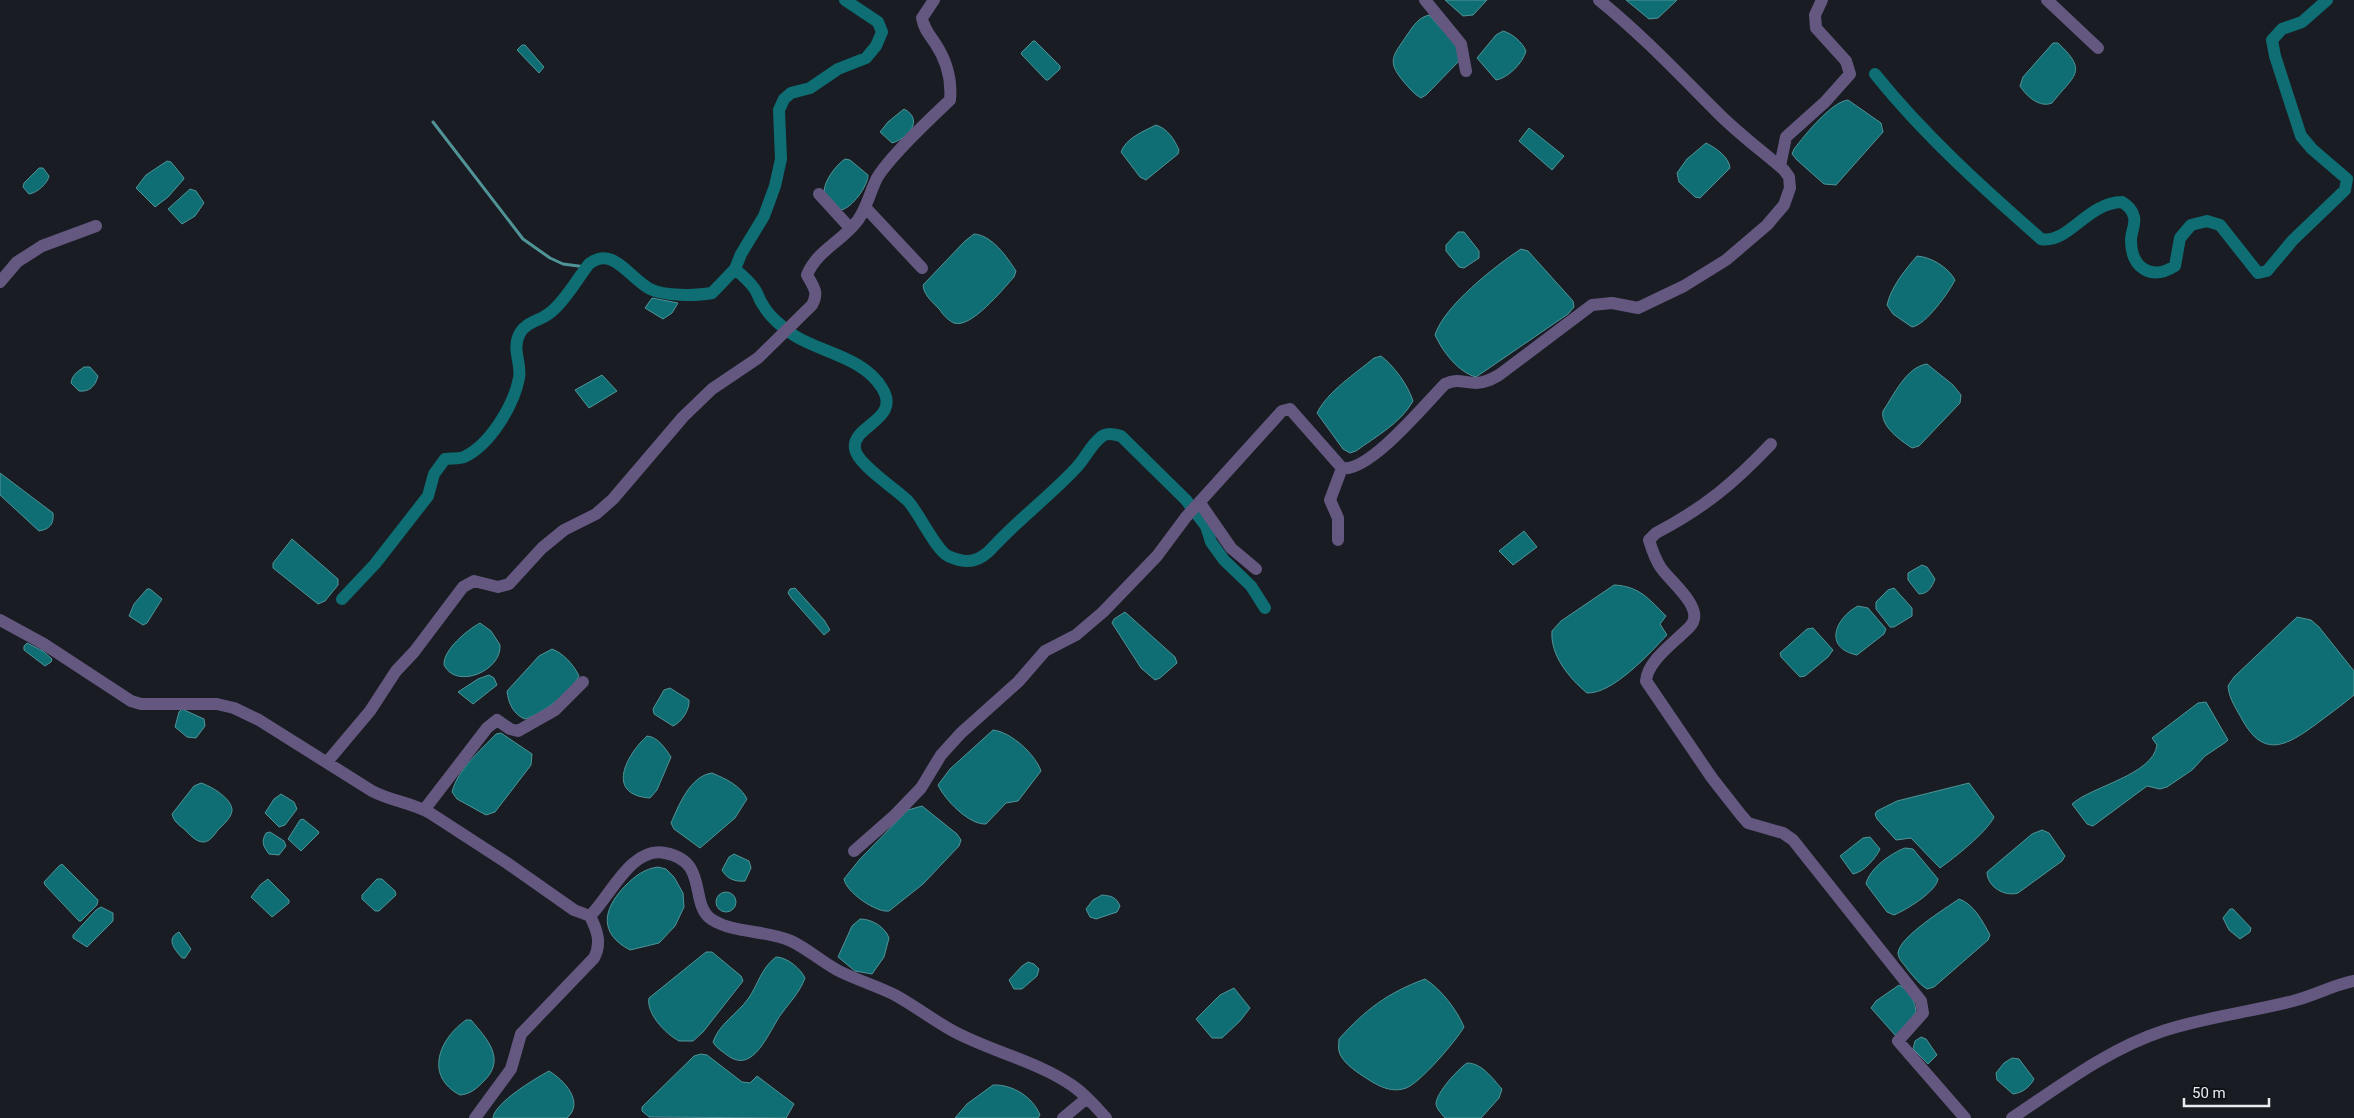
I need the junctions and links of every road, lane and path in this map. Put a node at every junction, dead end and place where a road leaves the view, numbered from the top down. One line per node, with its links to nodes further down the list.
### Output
1 (934, 0): 10 (street)
2 (1425, 0): 7 (street)
3 (1599, 0): 8 (street)
4 (1822, 0): 8 (street)
5 (2047, 0): 6 (street)
6 (2098, 48)
7 (1466, 71)
8 (1780, 166): 16 (street)
9 (819, 194): 12 (street)
10 (865, 207): 12 (street); 13 (street)
11 (96, 226): 14 (street)
12 (850, 228): 22 (street)
13 (922, 268)
14 (0, 282)
15 (1771, 444): 31 (street)
16 (1342, 468): 17 (street); 18 (street)
17 (1199, 504): 19 (street); 24 (street)
18 (1338, 540)
19 (1256, 569)
20 (0, 620): 22 (street)
21 (583, 682): 23 (street)
22 (327, 762): 23 (street)
23 (424, 810): 25 (street)
24 (854, 851)
25 (590, 916): 27 (street); 28 (street)
26 (2354, 981): 32 (street)
27 (1087, 1098): 29 (street); 30 (street)
28 (475, 1118)
29 (1063, 1118)
30 (1106, 1118)
31 (1965, 1118)
32 (2012, 1118)

